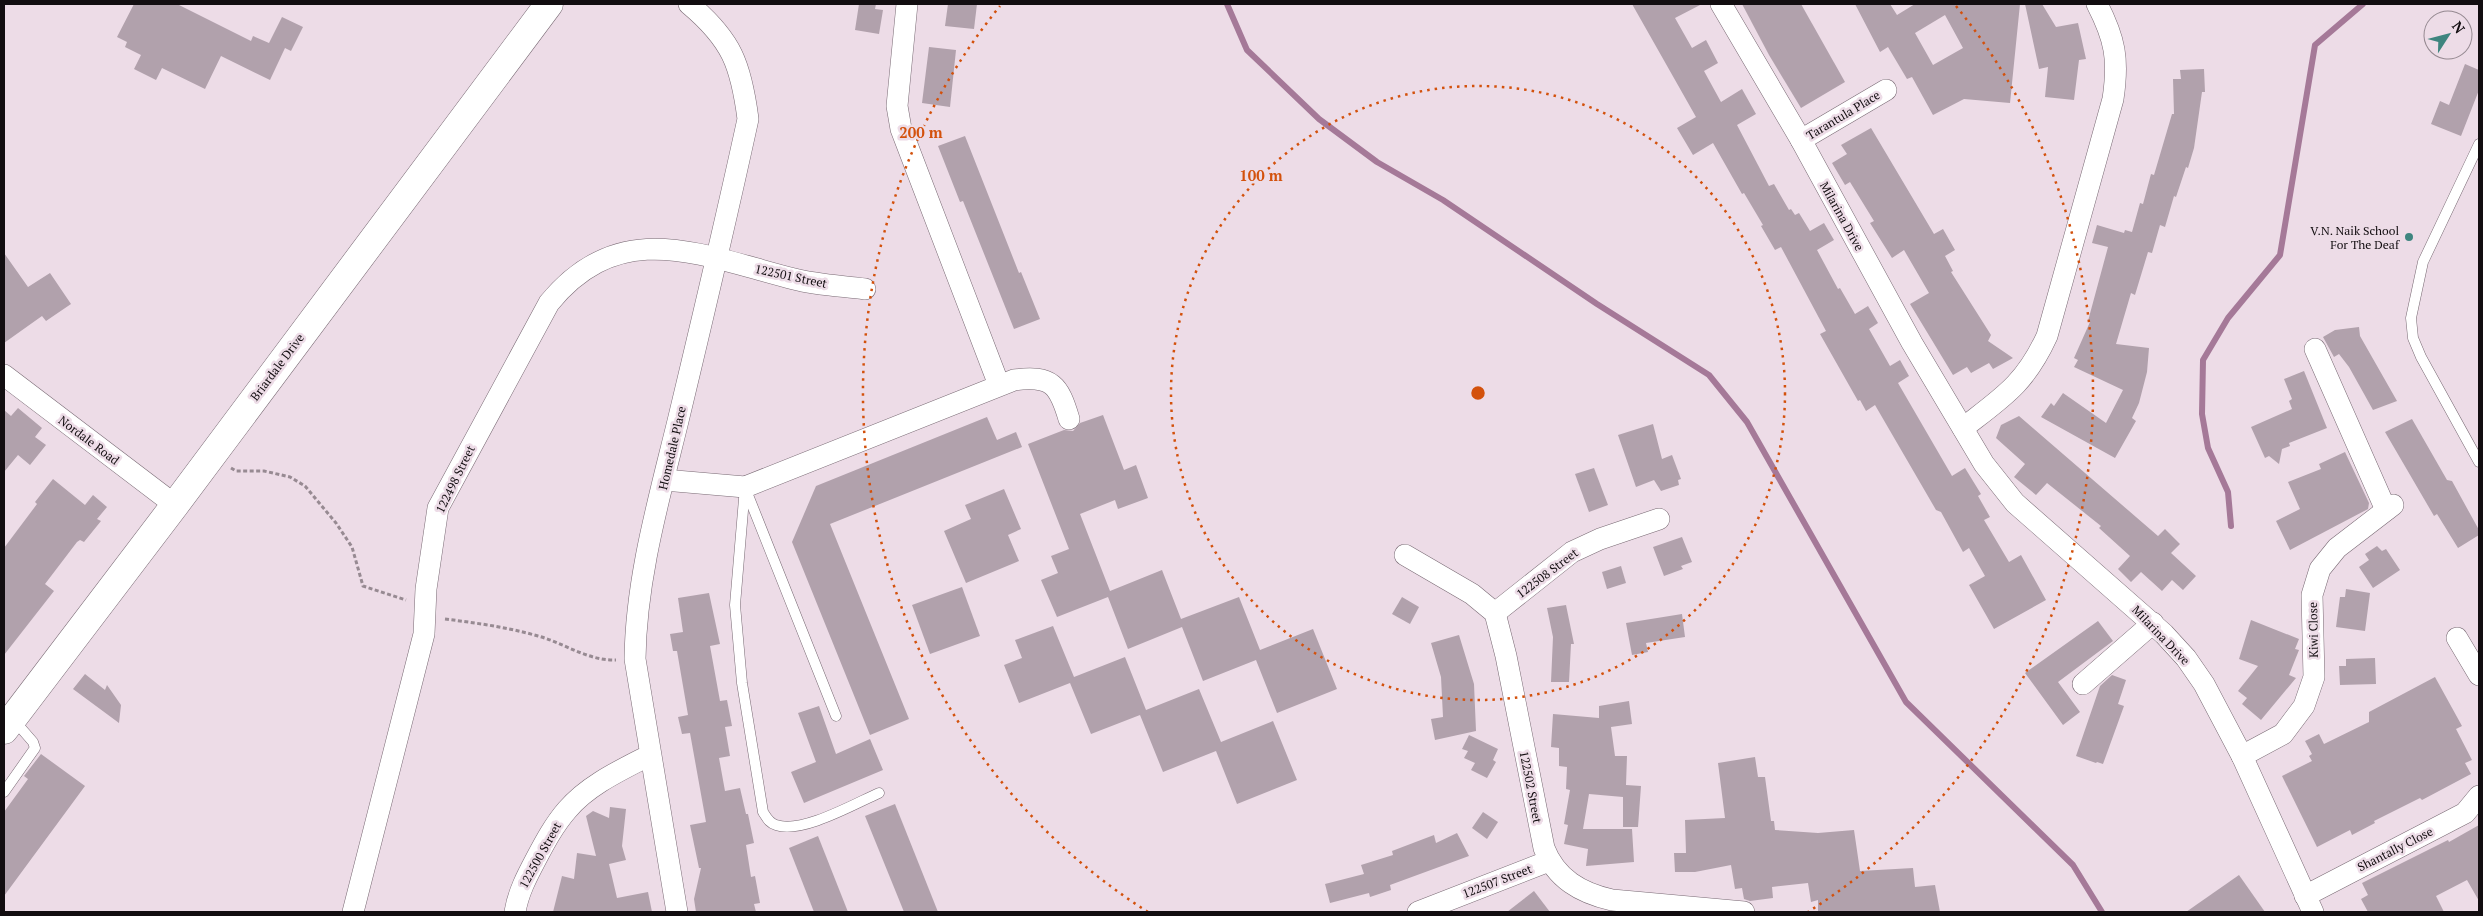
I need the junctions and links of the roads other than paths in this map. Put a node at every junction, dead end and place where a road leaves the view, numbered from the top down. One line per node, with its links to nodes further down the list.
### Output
1 (549, 4): 19 (street, Briardale Drive)
2 (689, 4): 9 (street, Homedale Place)
3 (907, 4): 13 (street)
4 (1720, 4): 7 (street, Milarina Drive)
5 (2097, 4): 15 (street)
6 (1886, 90): 7 (street, Tarantula Place)
7 (1800, 140): 15 (street, Milarina Drive)
8 (2479, 144): 16 (lane)
9 (717, 258): 10 (street, 122501 Street); 17 (street, Homedale Place); 36 (street, 122498 Street)
10 (865, 289)
11 (2315, 349): 30 (street, Kiwi Close)
12 (4, 375): 19 (street, Nordale Road)
13 (999, 385): 14 (street); 18 (street)
14 (1068, 419)
15 (1963, 428): 23 (street, Milarina Drive)
16 (2479, 462)
17 (664, 480): 18 (street); 29 (street, Homedale Place)
18 (745, 487): 27 (lane); 32 (lane)
19 (175, 505): 28 (street, Briardale Drive)
20 (1659, 520): 22 (street, 122508 Street)
21 (1405, 555): 22 (street)
22 (1495, 613): 34 (street, 122502 Street)
23 (2152, 624): 26 (street); 30 (street, Milarina Drive)
24 (2457, 638): 25 (street)
25 (2479, 675)
26 (2083, 684)
27 (836, 716)
28 (8, 724): 31 (lane)
29 (650, 755): 37 (street, 122500 Street); 38 (street, Homedale Place)
30 (2242, 756): 35 (street, Milarina Drive)
31 (4, 792)
32 (878, 793)
33 (2479, 796): 35 (street, Shantally Close)
34 (1549, 861): 39 (street, 122507 Street); 40 (street, 122502 Street)
35 (2309, 904)
36 (352, 912)
37 (515, 912)
38 (677, 912)
39 (1418, 912)
40 (1744, 912)

